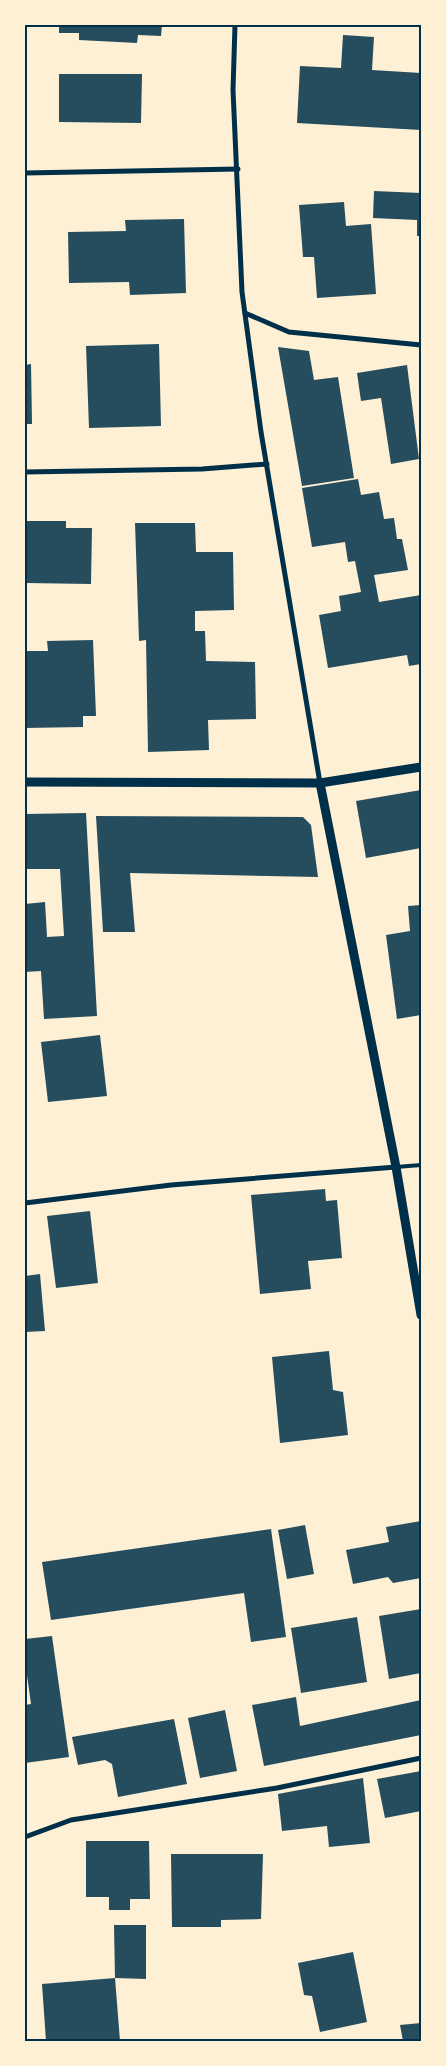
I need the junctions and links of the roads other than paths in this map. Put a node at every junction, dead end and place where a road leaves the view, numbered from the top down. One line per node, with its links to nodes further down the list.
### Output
1 (235, 25): 2 (street)
2 (238, 169): 3 (street); 4 (street)
3 (25, 173)
4 (246, 313): 5 (street); 6 (street)
5 (421, 345)
6 (267, 464): 7 (street); 10 (street)
7 (25, 472)
8 (421, 767): 10 (street)
9 (25, 782): 10 (street)
10 (320, 783): 12 (street)
11 (421, 1165): 12 (lane)
12 (396, 1167): 13 (street); 14 (street)
13 (25, 1203)
14 (421, 1315)
15 (421, 1758): 16 (street)
16 (25, 1837)

